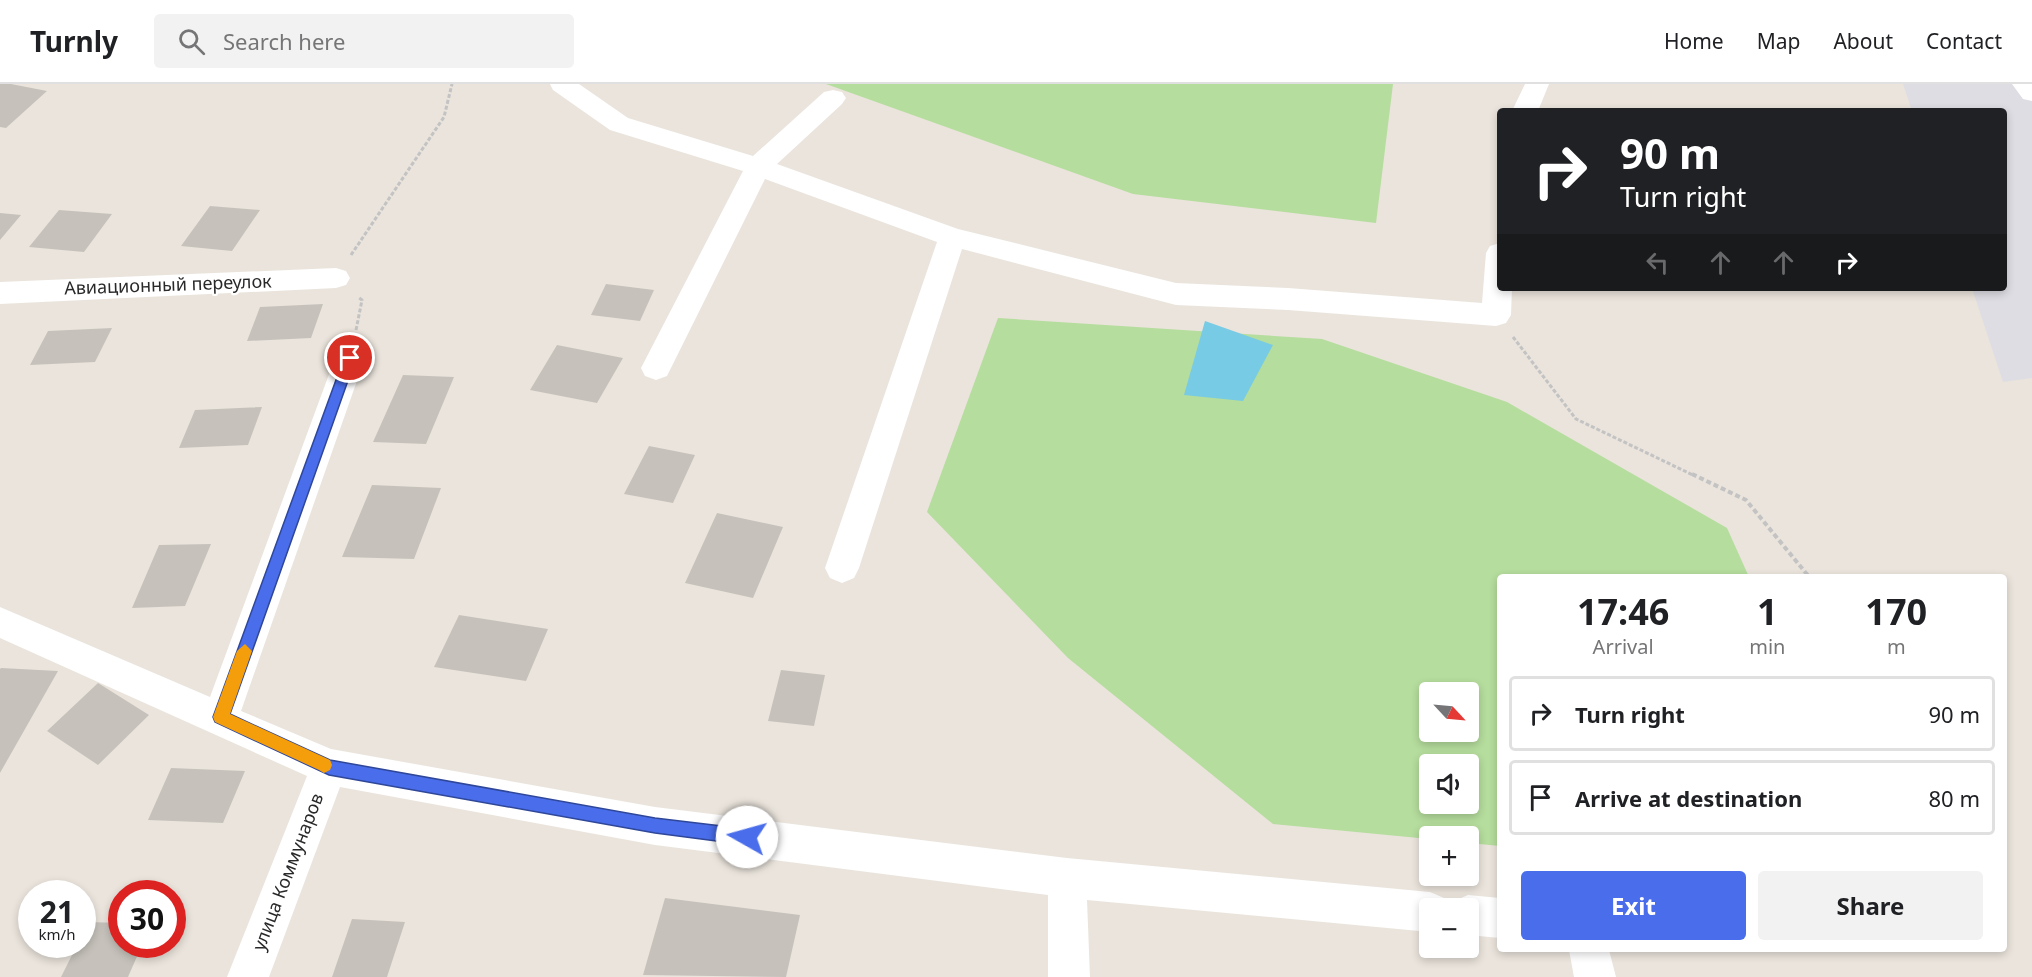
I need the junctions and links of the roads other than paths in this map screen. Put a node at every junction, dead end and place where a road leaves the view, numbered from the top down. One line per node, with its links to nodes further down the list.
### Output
1 (562, 84): 7 (street)
2 (1537, 84): 6 (street)
3 (2024, 84): 4 (street)
4 (2032, 93)
5 (833, 98): 7 (street)
6 (1526, 108)
7 (758, 167): 8 (street); 13 (street)
8 (952, 237): 10 (street); 14 (street)
9 (336, 278): 11 (street, Авиационный переулок)
10 (1498, 291)
11 (0, 292)
12 (350, 359): 16 (street)
13 (656, 368)
14 (842, 568)
15 (0, 622): 16 (street)
16 (221, 717): 17 (street)
17 (329, 767): 18 (street); 23 (street, улица Коммунаров)
18 (1067, 878): 19 (street); 24 (street)
19 (1419, 911)
20 (1479, 916): 21 (street)
21 (1497, 918)
22 (1589, 952): 25 (street)
23 (248, 977)
24 (1069, 977)
25 (1595, 977)

